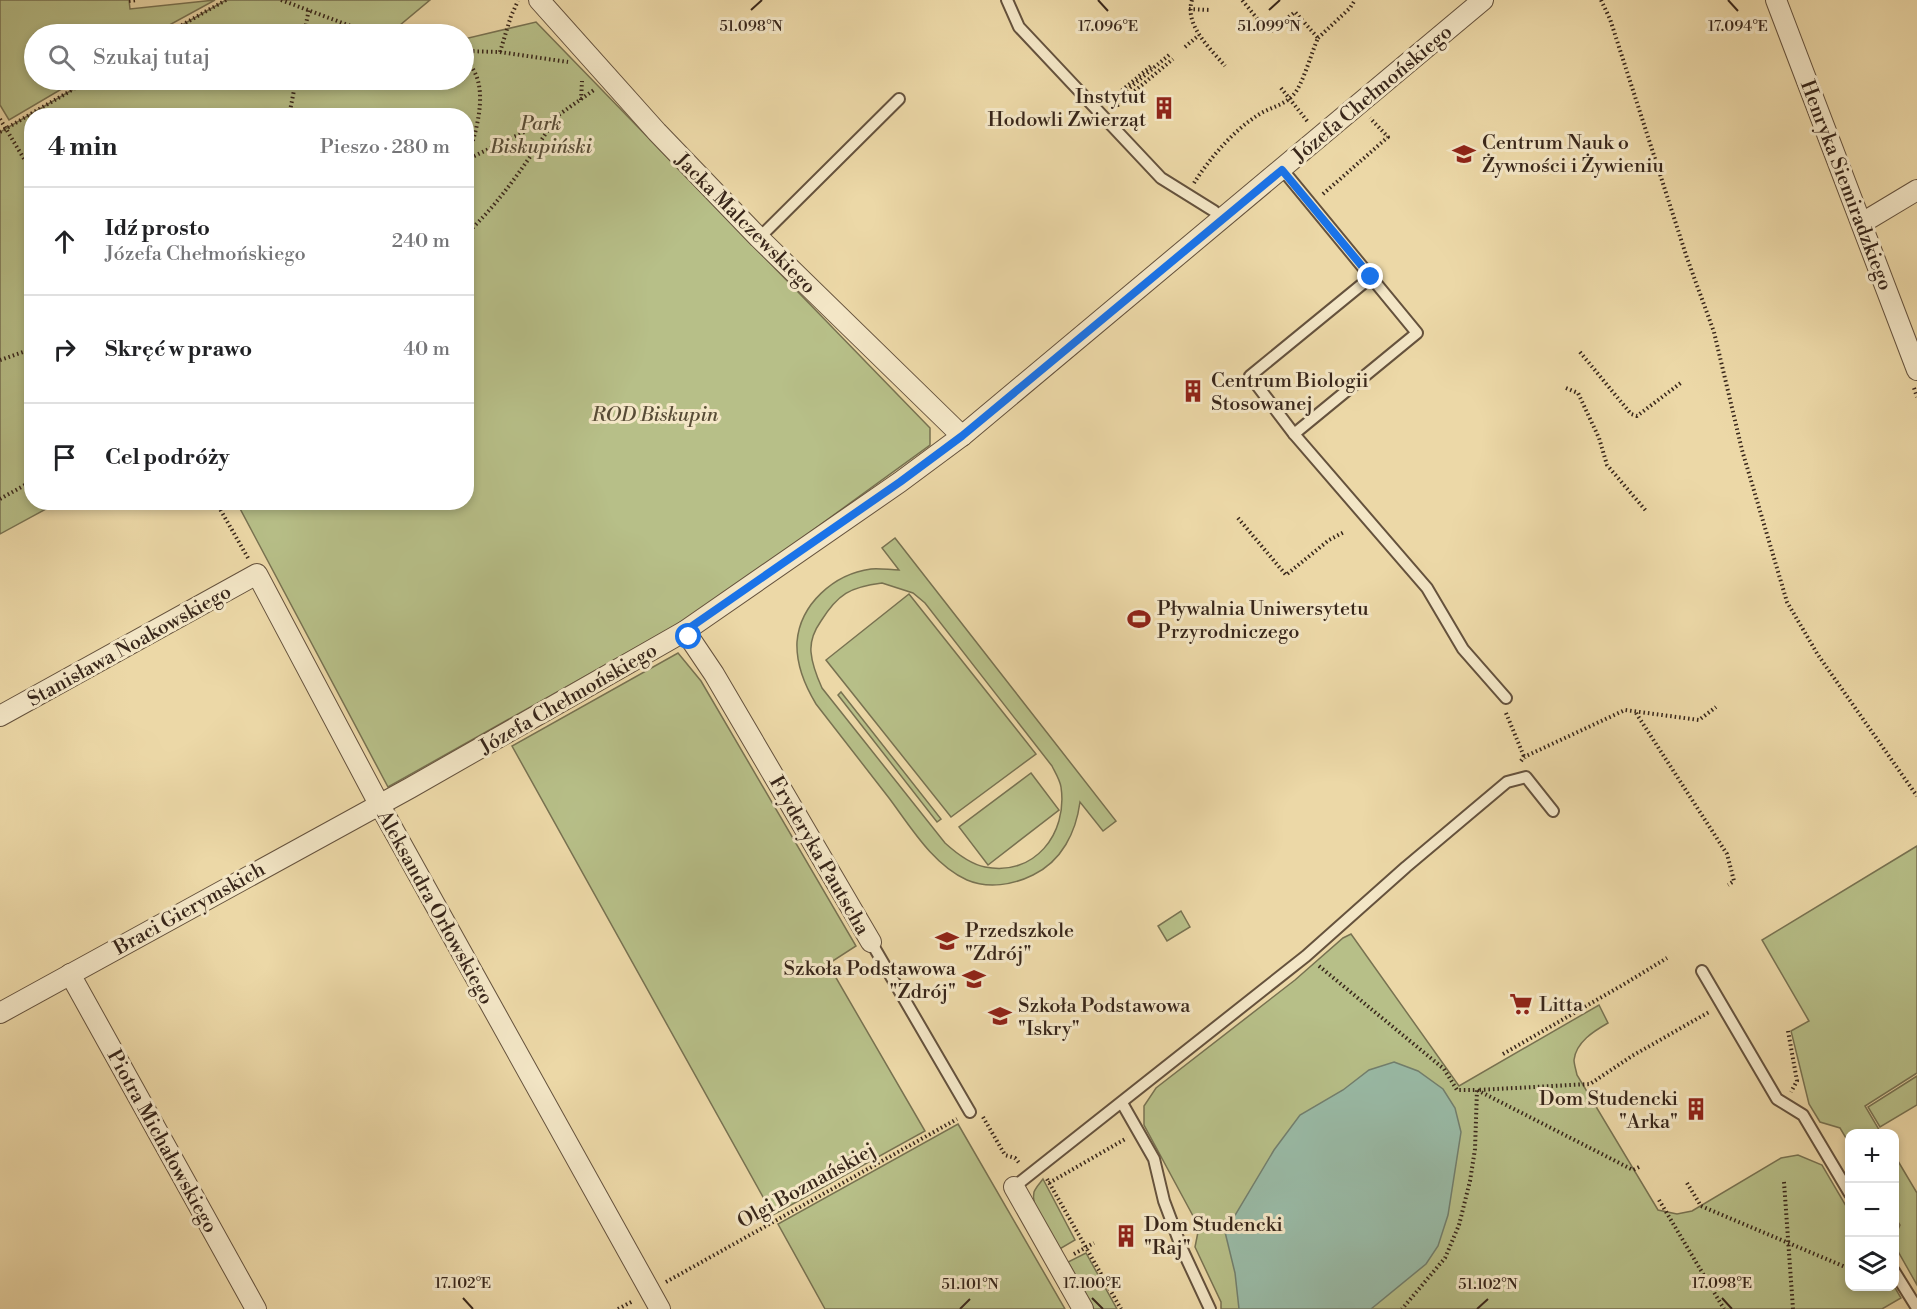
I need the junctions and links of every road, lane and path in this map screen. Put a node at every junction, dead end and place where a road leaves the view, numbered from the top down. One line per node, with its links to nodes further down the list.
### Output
1 (136, 0): 13 (path)
2 (226, 0): 17 (path)
3 (281, 0): 14 (path)
4 (519, 0): 24 (path)
5 (539, 0): 55 (street, Jacka Malczewskiego)
6 (1007, 0): 37 (lane)
7 (1192, 0): 15 (path)
8 (1242, 0): 21 (path)
9 (1355, 0): 21 (path)
10 (1483, 0): 48 (street, Józefa Chełmońskiego)
11 (1601, 0): 79 (path)
12 (1776, 0): 53 (street, Henryka Siemiradzkiego)
13 (129, 1)
14 (309, 9): 18 (path); 19 (path)
15 (1190, 9): 16 (path); 20 (path)
16 (1210, 10)
17 (184, 24)
18 (306, 24)
19 (348, 24)
20 (1199, 35): 22 (path); 26 (path)
21 (1318, 38): 34 (path)
22 (1185, 47)
23 (474, 51): 24 (path)
24 (500, 52): 25 (path)
25 (572, 63)
26 (1225, 66)
27 (1153, 68): 27 (path); 37 (path)
28 (474, 70): 45 (path)
29 (579, 74): 39 (path)
30 (1281, 88): 34 (path)
31 (72, 90): 35 (path)
32 (294, 90): 36 (path)
33 (899, 99): 55 (lane)
34 (1289, 99): 42 (path); 50 (path)
35 (42, 108)
36 (291, 108)
37 (1098, 111): 50 (lane)
38 (1366, 113): 51 (path)
39 (557, 116): 46 (path); 54 (path)
40 (24, 118): 43 (path)
41 (0, 119): 43 (path)
42 (1313, 127)
43 (6, 129): 44 (path); 47 (path)
44 (0, 132)
45 (474, 138)
46 (474, 157)
47 (24, 159)
48 (1282, 170): 52 (street, Józefa Chełmońskiego); 56 (lane)
49 (1917, 190): 53 (street)
50 (1186, 194): 52 (lane)
51 (1323, 194)
52 (1222, 220): 64 (street, Józefa Chełmońskiego)
53 (1862, 223): 60 (street, Henryka Siemiradzkiego)
54 (474, 226)
55 (759, 238): 64 (street, Jacka Malczewskiego)
56 (1371, 277): 63 (lane); 63 (lane)
57 (24, 352): 59 (path)
58 (1580, 352): 61 (path)
59 (0, 360)
60 (1917, 369)
61 (1682, 382)
62 (1566, 388): 68 (path)
63 (1294, 434): 73 (lane)
64 (962, 436): 72 (street, Józefa Chełmońskiego)
65 (24, 486): 66 (path)
66 (0, 499)
67 (221, 510): 71 (path)
68 (1647, 512)
69 (1238, 518): 70 (path)
70 (1344, 532)
71 (257, 574): 76 (street, Stanisława Noakowskiego); 80 (street, Aleksandra Orłowskiego)
72 (685, 631): 80 (street, Józefa Chełmońskiego); 83 (street, Fryderyka Pautscha)
73 (1506, 698): 77 (path)
74 (1716, 707): 75 (path)
75 (1636, 712): 77 (path); 82 (path)
76 (0, 717)
77 (1524, 757): 78 (path)
78 (1507, 782): 81 (lane); 84 (lane)
79 (1917, 796)
80 (379, 804): 87 (street, Braci Gierymskich); 116 (street, Aleksandra Orłowskiego)
81 (1553, 811)
82 (1728, 885)
83 (871, 942): 95 (lane, Fryderyka Pautscha)
84 (1306, 956): 92 (path); 93 (lane)
85 (1667, 958): 91 (path)
86 (1702, 971): 88 (lane)
87 (70, 974): 89 (street, Braci Gierymskich); 114 (street, Piotra Michałowskiego)
88 (1722, 1005): 92 (path); 94 (lane)
89 (0, 1013)
90 (1788, 1031): 94 (path)
91 (1503, 1054)
92 (1477, 1090): 98 (path); 120 (path)
93 (1122, 1103): 96 (lane); 97 (lane)
94 (1785, 1104): 103 (lane)
95 (970, 1112): 99 (path); 111 (path, Olgi Boznańskiej)
96 (1140, 1131): 101 (path); 119 (lane)
97 (1041, 1167): 99 (lane); 101 (path)
98 (1639, 1167)
99 (1022, 1182): 117 (street)
100 (1784, 1182): 106 (path)
101 (1049, 1183): 107 (path)
102 (1687, 1183): 106 (path)
103 (1845, 1186)
104 (1659, 1200): 121 (path)
105 (1095, 1243): 107 (path)
106 (1788, 1244): 109 (path); 122 (path)
107 (1085, 1248): 108 (path); 118 (path)
108 (1077, 1253)
109 (1845, 1267)
110 (1899, 1279): 113 (lane)
111 (662, 1285)
112 (638, 1298): 115 (path)
113 (1917, 1308)
114 (256, 1309)
115 (618, 1309)
116 (660, 1309)
117 (1083, 1309)
118 (1121, 1309)
119 (1210, 1309)
120 (1402, 1309)
121 (1724, 1309)
122 (1793, 1309)

